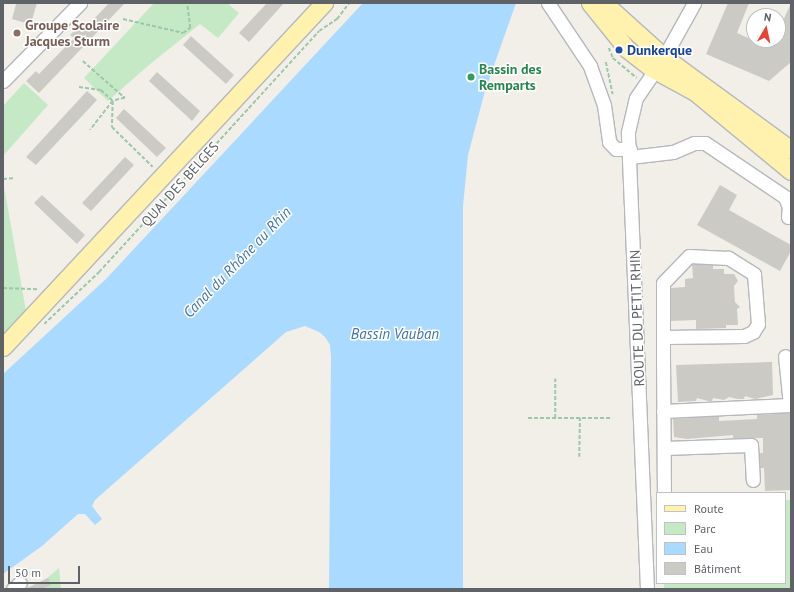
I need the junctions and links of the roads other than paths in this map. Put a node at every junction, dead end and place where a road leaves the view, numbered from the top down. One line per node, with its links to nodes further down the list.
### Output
1 (80, 3): 8 (street)
2 (324, 3): 16 (main road, QUAI DES BELGES)
3 (548, 3): 11 (street)
4 (590, 3): 7 (main road)
5 (604, 3): 7 (main road)
6 (694, 3): 7 (street, ROUTE DU PETIT RHIN)
7 (658, 63): 9 (main road); 10 (main road); 11 (street, ROUTE DU PETIT RHIN)
8 (3, 81)
9 (726, 117): 12 (main road); 13 (main road)
10 (791, 150)
11 (630, 153): 14 (street); 22 (street, ROUTE DU PETIT RHIN)
12 (791, 158)
13 (791, 171)
14 (788, 217)
15 (663, 337): 15 (street); 18 (street)
16 (3, 347)
17 (786, 356): 18 (street)
18 (663, 411): 19 (street)
19 (664, 448): 20 (street); 21 (street)
20 (753, 480)
21 (664, 492)
22 (651, 544): 23 (street, ROUTE DU PETIT RHIN)
23 (647, 589)

